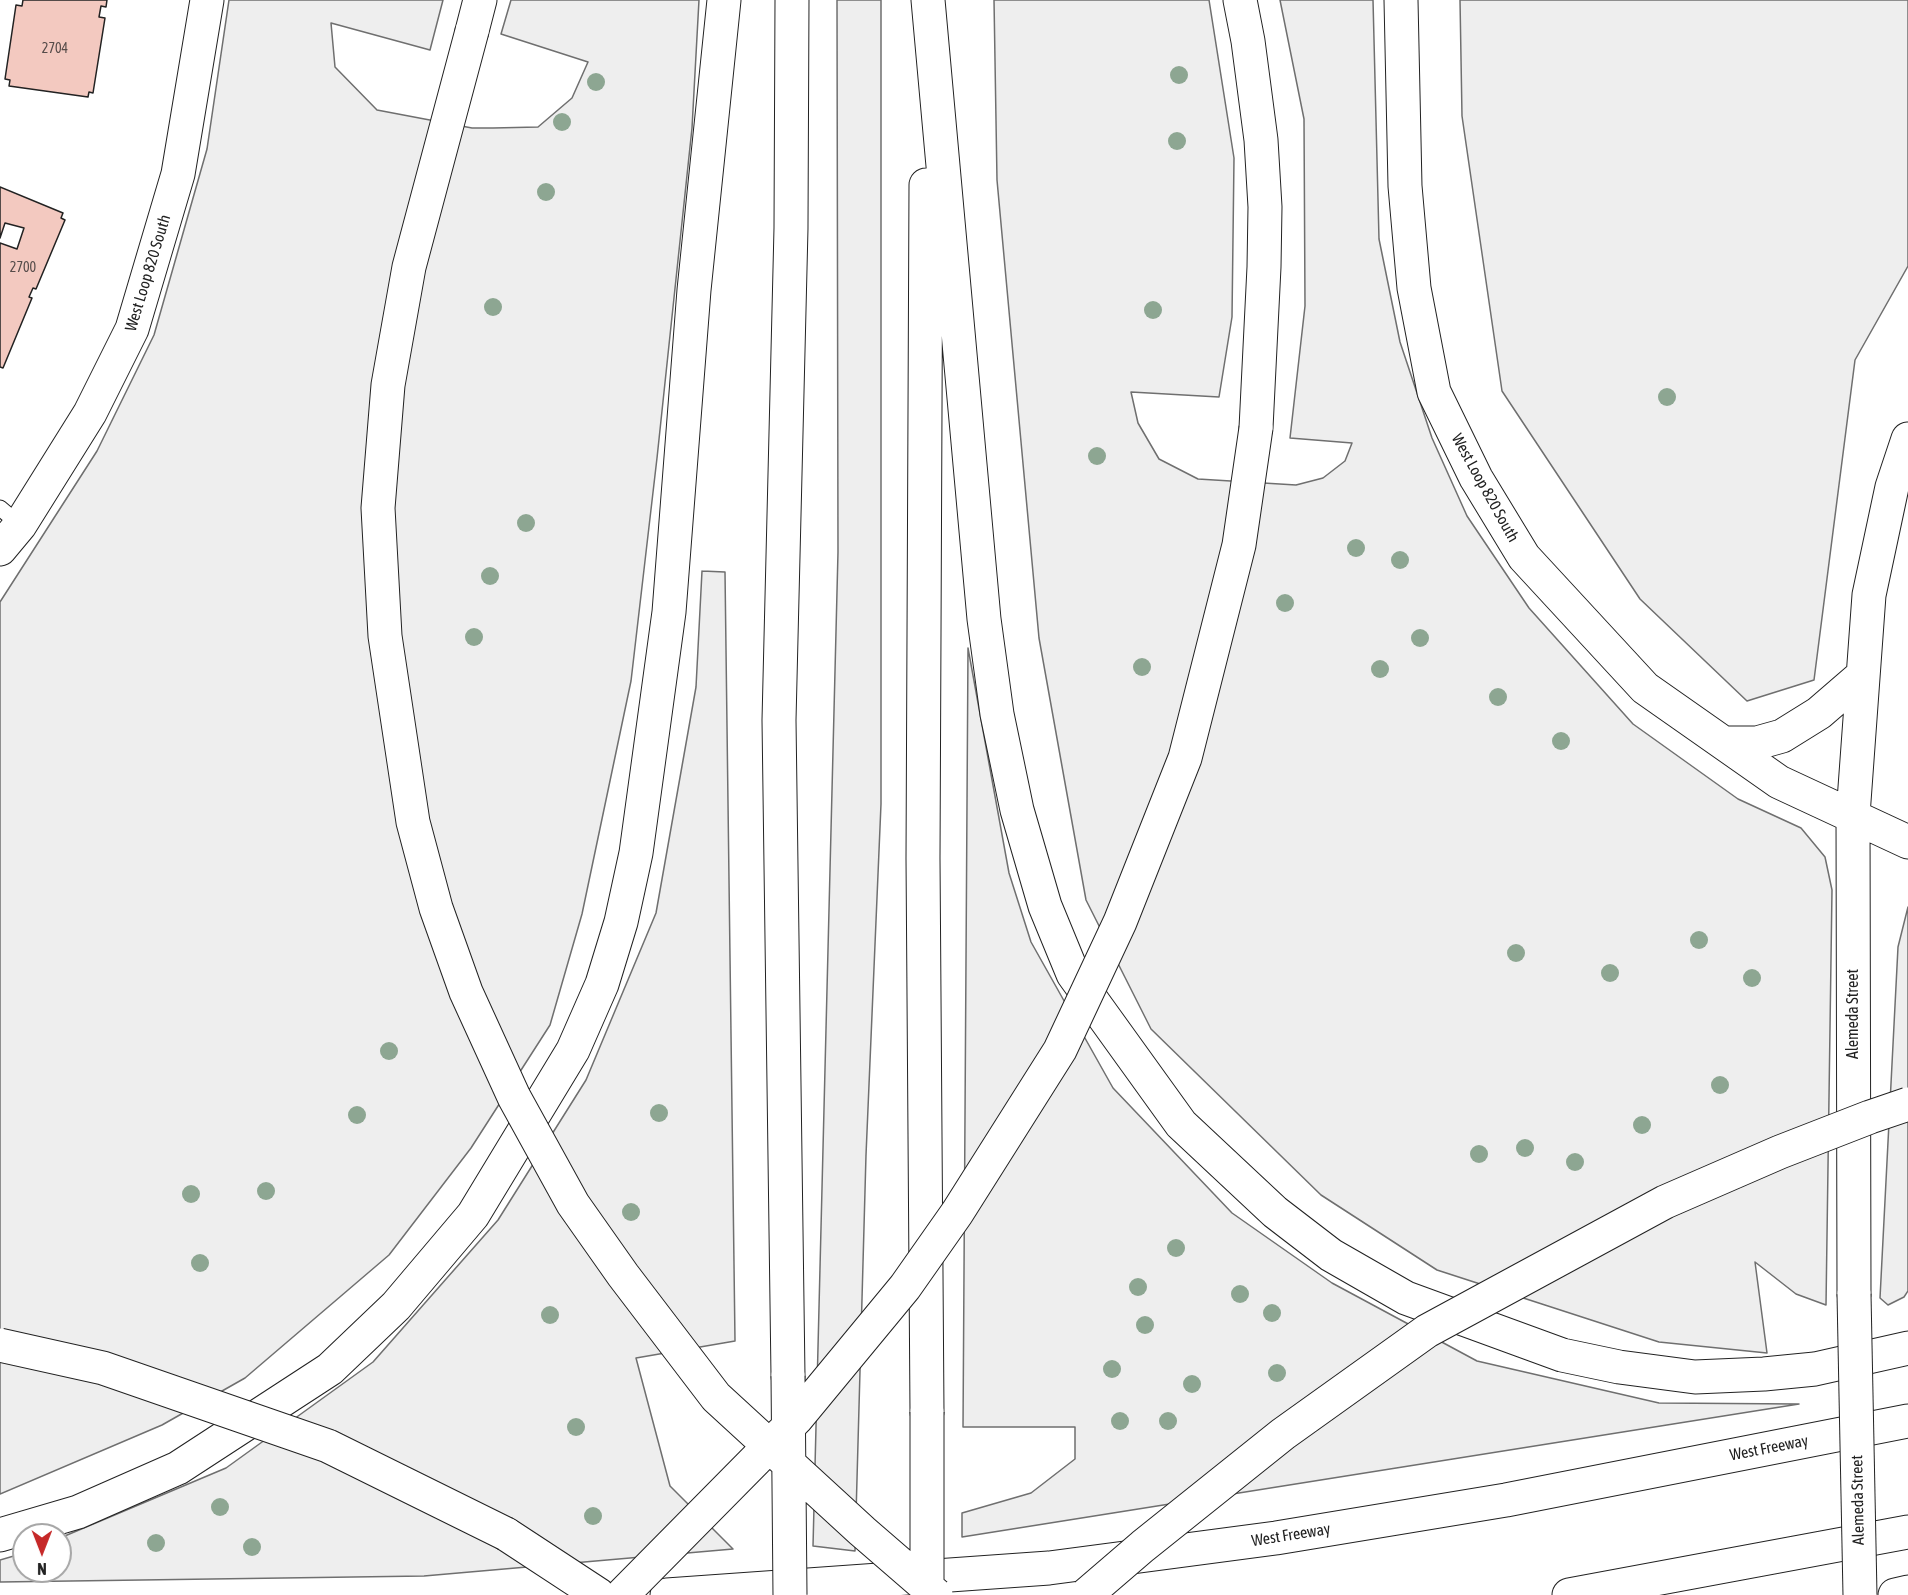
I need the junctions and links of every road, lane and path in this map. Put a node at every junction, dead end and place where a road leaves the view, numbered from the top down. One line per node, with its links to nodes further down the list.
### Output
1 (207, 0): 9 (main road, West Loop 820 South)
2 (724, 0): 19 (main road)
3 (792, 0): 24 (main road, bridge)
4 (928, 0): 16 (main road); 25 (main road, bridge)
5 (1240, 0): 22 (main road, bridge)
6 (1401, 0): 11 (main road, West Loop 820 South)
7 (476, 15): 26 (main road, bridge)
8 (1908, 439): 10 (main road, Alemeda Street)
9 (7, 527)
10 (1863, 675): 11 (main road); 12 (main road, Alemeda Street)
11 (1724, 743): 12 (main road, West Loop 820 South)
12 (1853, 815): 13 (main road); 29 (main road, Alemeda Street, bridge)
13 (1908, 842)
14 (1908, 1104): 27 (main road, bridge)
15 (0, 1346): 21 (main road, bridge)
16 (1908, 1348)
17 (1908, 1421): 23 (main road, West Freeway)
18 (1908, 1532): 28 (main road)
19 (0, 1535)
20 (1908, 1592): 30 (main road)
21 (599, 1595)
22 (622, 1595)
23 (667, 1595)
24 (790, 1595)
25 (927, 1595)
26 (936, 1595)
27 (1086, 1595)
28 (1569, 1595)
29 (1860, 1595)
30 (1895, 1595)

